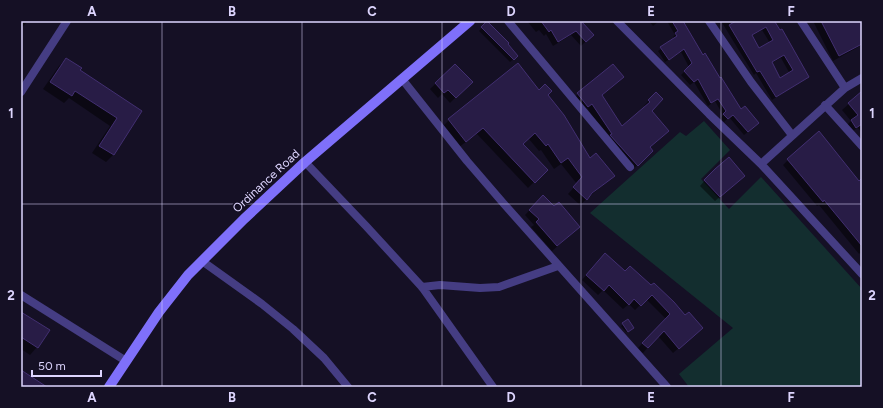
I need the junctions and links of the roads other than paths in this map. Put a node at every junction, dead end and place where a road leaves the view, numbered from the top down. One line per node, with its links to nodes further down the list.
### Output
1 (67, 21): 10 (street)
2 (470, 21): 7 (street, Ordinance Road)
3 (508, 21): 16 (street)
4 (617, 21): 15 (street)
5 (709, 21): 12 (street)
6 (802, 21): 9 (street)
7 (402, 78): 14 (street, Ordinance Road); 18 (street)
8 (862, 78): 9 (street)
9 (845, 88): 11 (street)
10 (21, 92)
11 (825, 105): 12 (street); 13 (street)
12 (792, 135): 15 (street)
13 (862, 146)
14 (305, 162): 17 (street, Ordinance Road); 20 (street)
15 (761, 164): 19 (street)
16 (630, 167)
17 (202, 261): 22 (street, Ordinance Road); 24 (street)
18 (558, 266): 20 (street); 26 (street)
19 (862, 274)
20 (422, 287): 25 (street)
21 (21, 294): 22 (street)
22 (126, 361): 23 (street, Ordinance Road)
23 (109, 387)
24 (348, 387)
25 (493, 387)
26 (667, 387)

